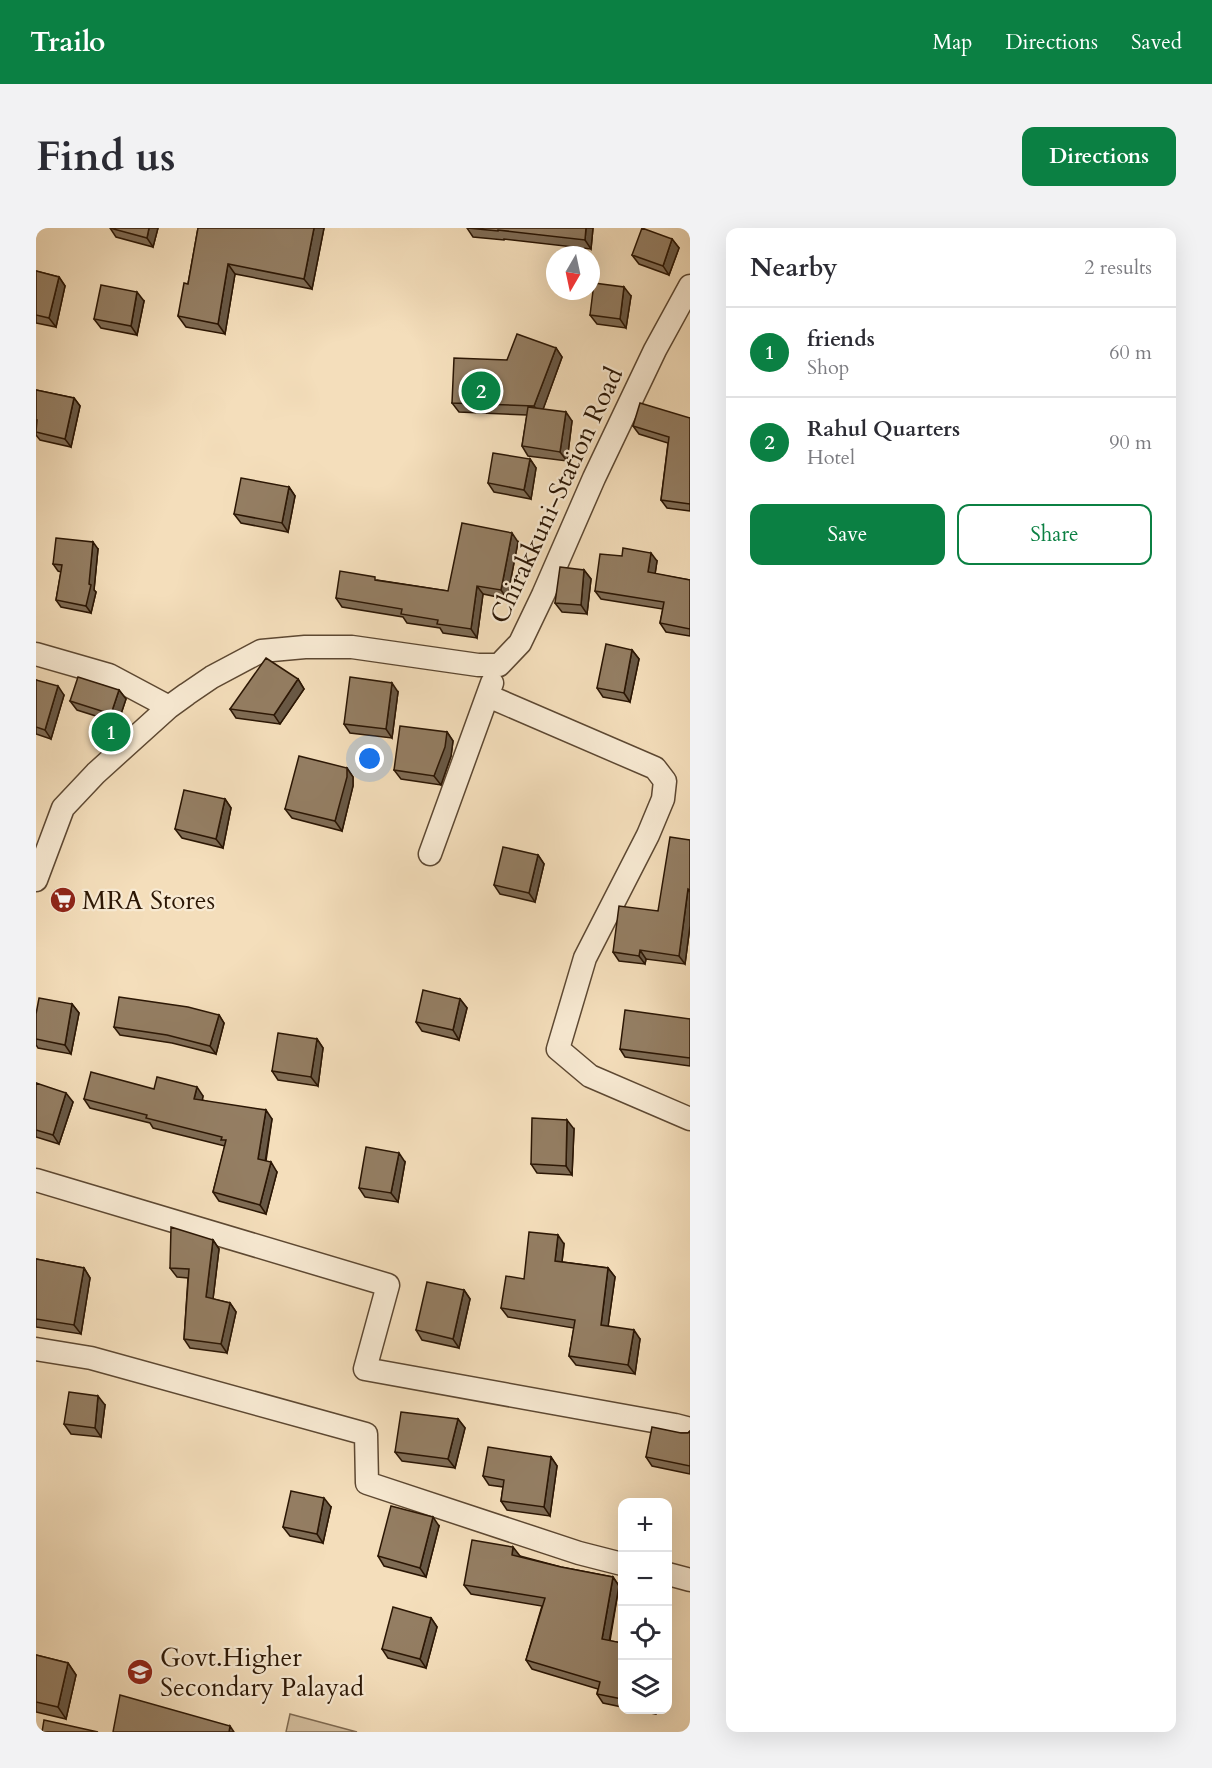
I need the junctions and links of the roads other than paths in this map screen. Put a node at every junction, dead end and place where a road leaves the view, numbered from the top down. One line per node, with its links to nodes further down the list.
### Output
1 (690, 286): 2 (street, Chirakkuni-Station Road)
2 (680, 325): 4 (street, Chirakkuni-Station Road)
3 (36, 654): 6 (street)
4 (499, 665): 5 (street); 6 (street)
5 (488, 696): 7 (street); 9 (street)
6 (169, 707): 8 (street)
7 (430, 854)
8 (36, 880)
9 (690, 1119)
10 (36, 1180): 12 (street)
11 (36, 1349): 13 (street)
12 (690, 1429)
13 (618, 1563)
14 (672, 1575): 15 (street)
15 (690, 1580)

